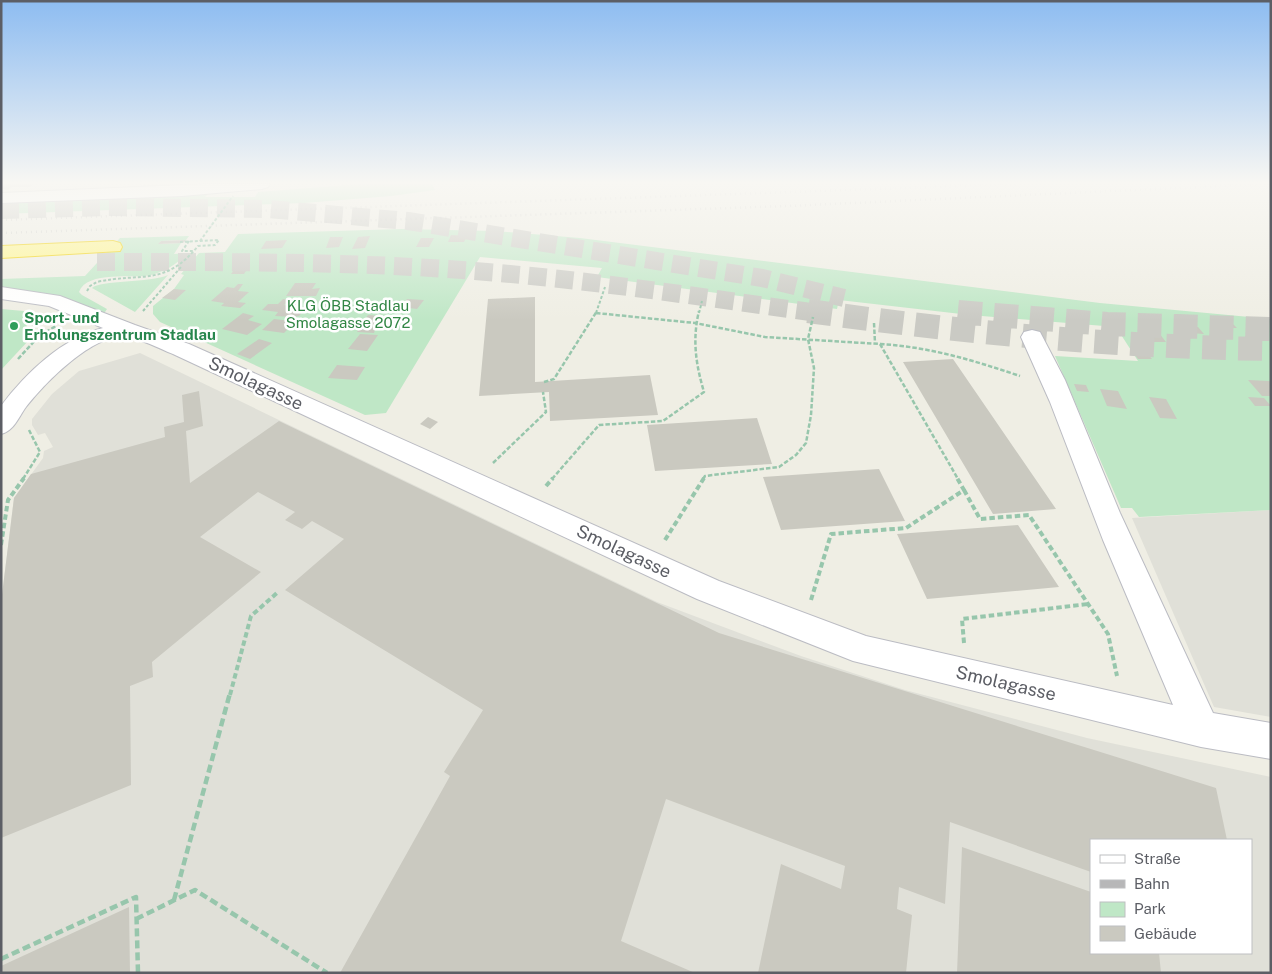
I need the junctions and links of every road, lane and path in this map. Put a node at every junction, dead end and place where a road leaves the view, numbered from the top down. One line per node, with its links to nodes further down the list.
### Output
1 (208, 229): 2 (path, bridge)
2 (200, 241): 4 (path, bridge); 4 (path)
3 (113, 247): 5 (highway)
4 (194, 251): 7 (path)
5 (1, 252)
6 (97, 262): 8 (highway)
7 (183, 265): 11 (path); 15 (path)
8 (1, 266)
9 (605, 287): 13 (path)
10 (1, 293): 15 (street, Smolagasse)
11 (90, 294)
12 (702, 301): 16 (path)
13 (596, 313): 16 (path); 23 (path)
14 (813, 317): 19 (path)
15 (133, 323): 25 (street); 27 (street, Smolagasse)
16 (695, 323): 19 (path); 29 (path)
17 (874, 323): 20 (path)
18 (1032, 337): 22 (street)
19 (808, 339): 20 (path); 31 (path)
20 (875, 343): 21 (path)
21 (880, 344): 22 (path); 28 (path)
22 (1053, 380): 37 (street)
23 (544, 382)
24 (543, 392): 27 (path)
25 (1, 426)
26 (28, 427): 30 (path)
27 (474, 482): 29 (street, Smolagasse)
28 (964, 490): 33 (path); 34 (path)
29 (528, 507): 31 (street, Smolagasse)
30 (1, 545)
31 (650, 564): 34 (street, Smolagasse)
32 (278, 592): 39 (path)
33 (1088, 604): 35 (path); 36 (path)
34 (803, 626): 35 (street, Smolagasse)
35 (965, 674): 36 (street, Smolagasse)
36 (1125, 711): 37 (street, Smolagasse)
37 (1201, 728): 38 (street, Smolagasse)
38 (1271, 741)
39 (174, 900): 40 (path); 43 (path)
40 (136, 918): 41 (path); 42 (path)
41 (1, 958)
42 (138, 973)
43 (327, 973)

